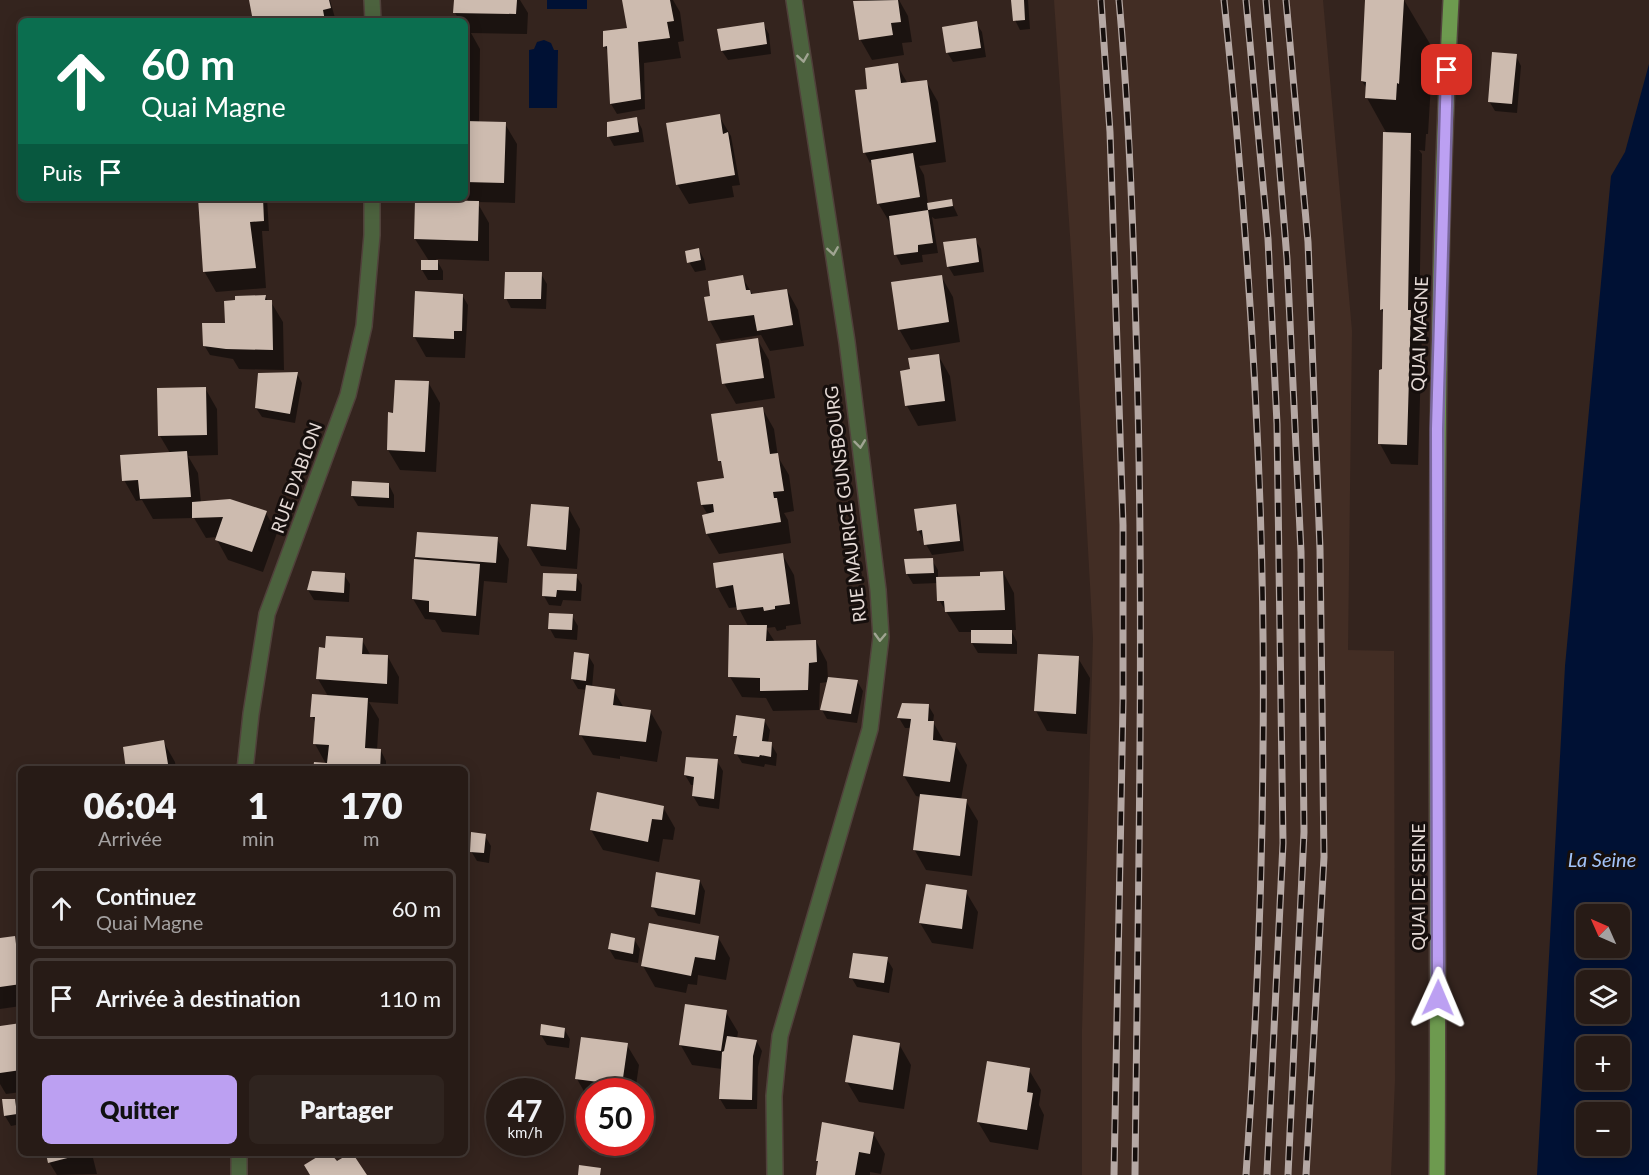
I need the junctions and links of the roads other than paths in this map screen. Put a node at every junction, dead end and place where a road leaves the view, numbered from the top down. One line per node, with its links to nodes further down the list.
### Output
1 (372, 0): 4 (street)
2 (794, 0): 10 (street, RUE MAURICE GUNSBOURG, one-way to 10)
3 (1451, 0): 6 (main road, QUAI MAGNE)
4 (373, 18)
5 (372, 201): 7 (street, RUE D'ABLON)
6 (1437, 670): 11 (main road, QUAI DE SEINE)
7 (246, 766)
8 (239, 1156): 9 (street)
9 (239, 1175)
10 (775, 1175)
11 (1437, 1175)

